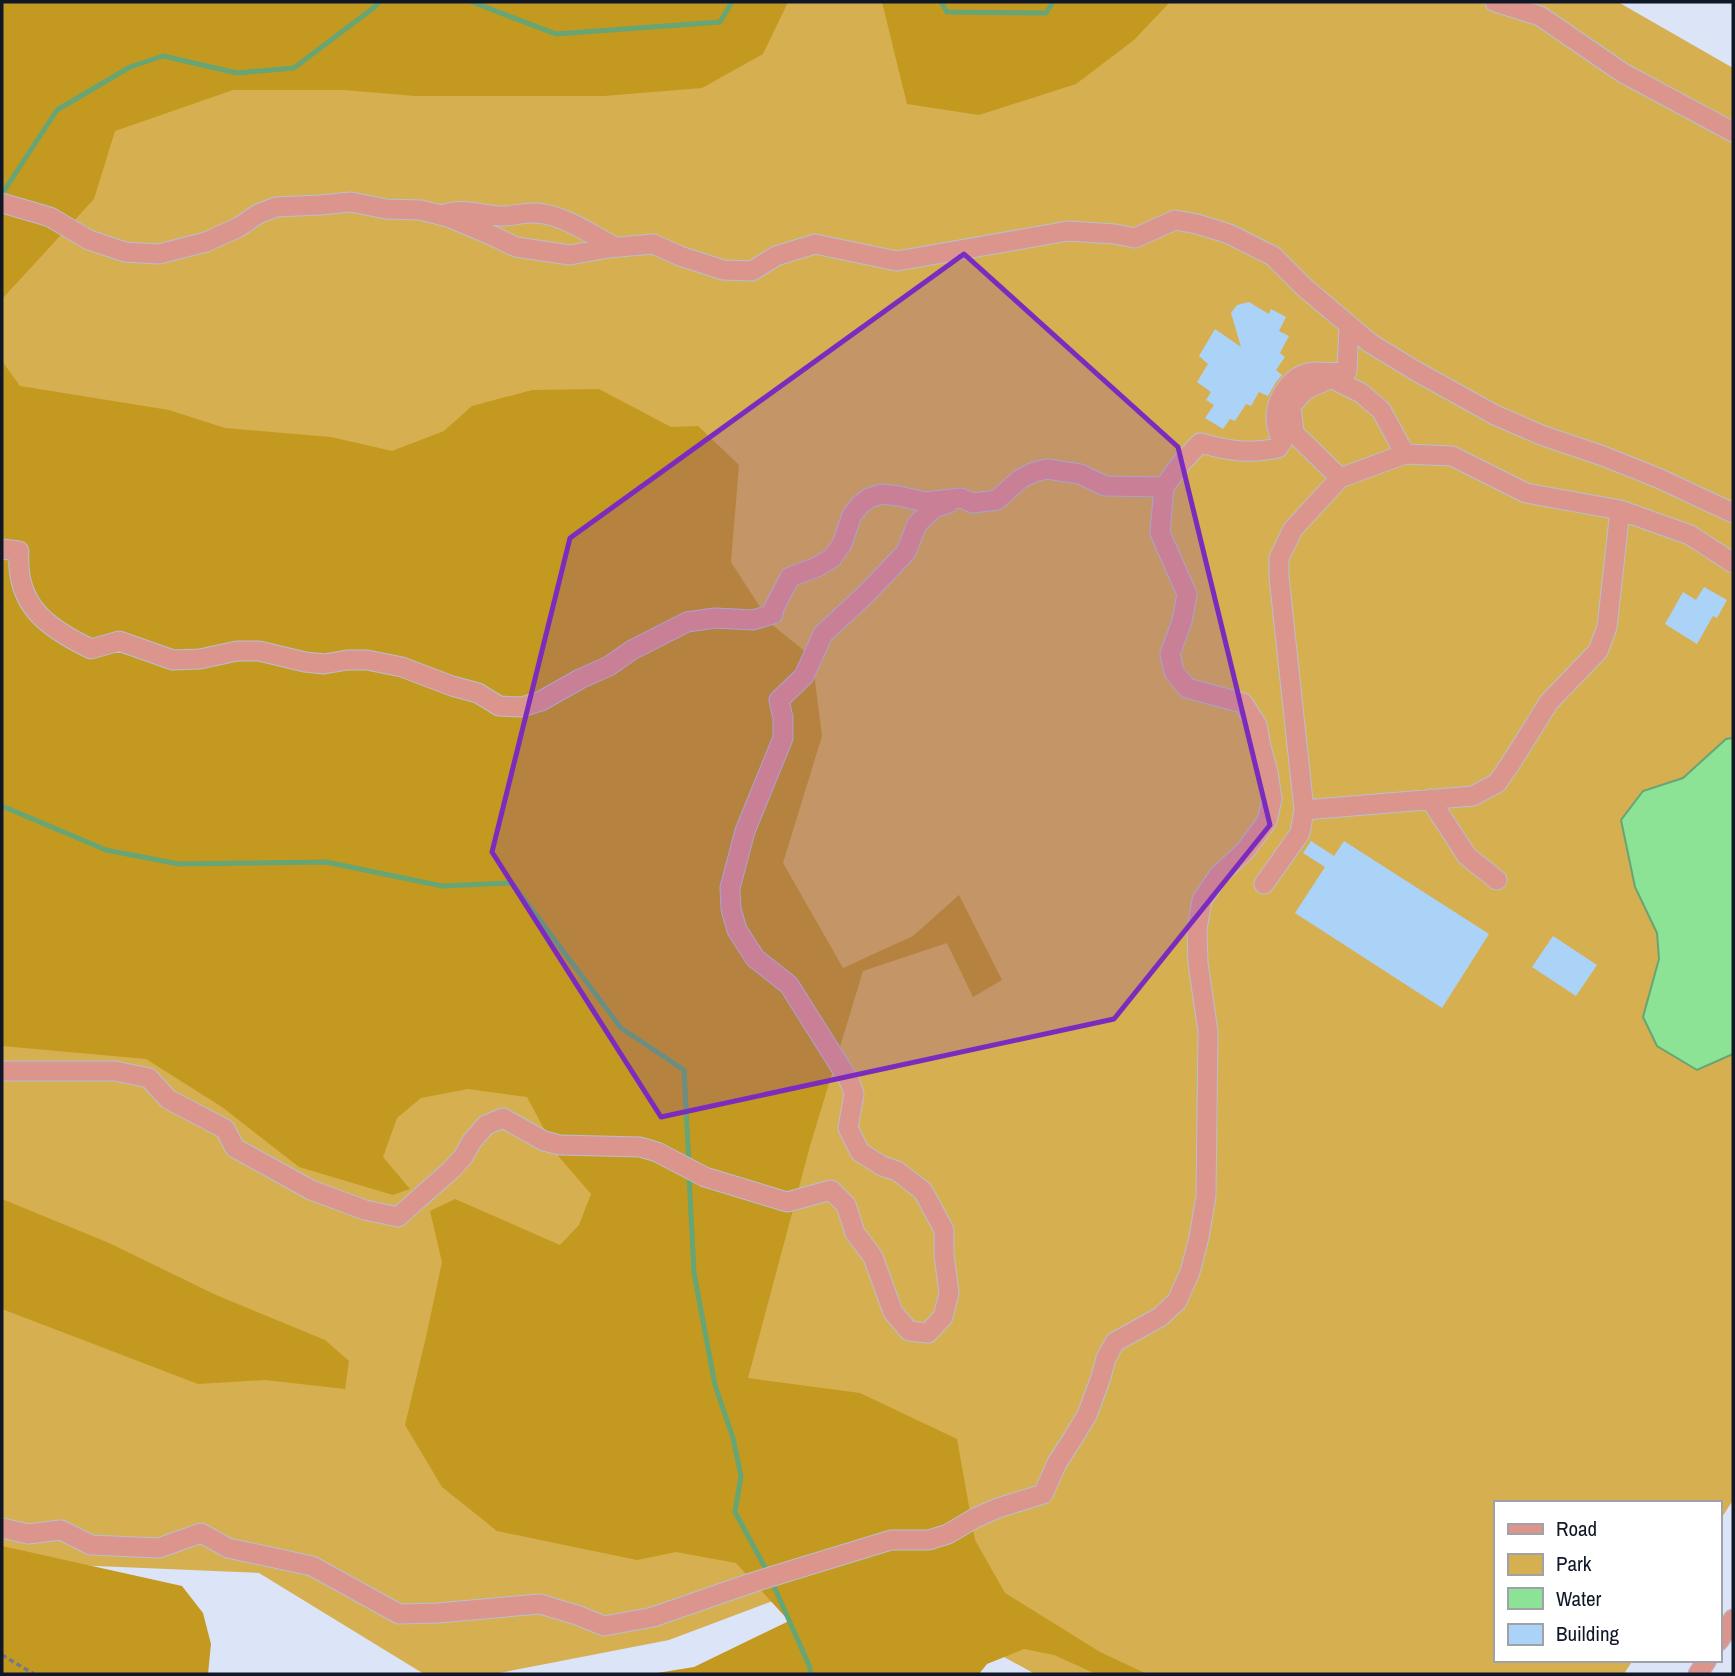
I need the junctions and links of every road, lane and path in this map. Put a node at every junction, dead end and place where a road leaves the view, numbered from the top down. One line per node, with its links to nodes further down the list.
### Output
1 (1495, 2): 2 (street)
2 (1733, 132)
3 (2, 203): 4 (street)
4 (440, 215): 5 (street); 5 (street)
5 (615, 247): 6 (street)
6 (1349, 325): 9 (street); 12 (street)
7 (1405, 454): 8 (street); 8 (street); 11 (street)
8 (1340, 478): 16 (street)
9 (1164, 487): 10 (street); 20 (street)
10 (961, 498): 13 (street); 19 (street)
11 (1620, 510): 14 (street); 15 (street)
12 (1733, 513)
13 (2, 548)
14 (1733, 563)
15 (1430, 799): 16 (street); 17 (street)
16 (1304, 810): 18 (street)
17 (1497, 880)
18 (1264, 884)
19 (2, 1072)
20 (2, 1528)
21 (1733, 1619): 22 (street)
22 (1721, 1638)
23 (2, 1655): 24 (path)
24 (34, 1674)

